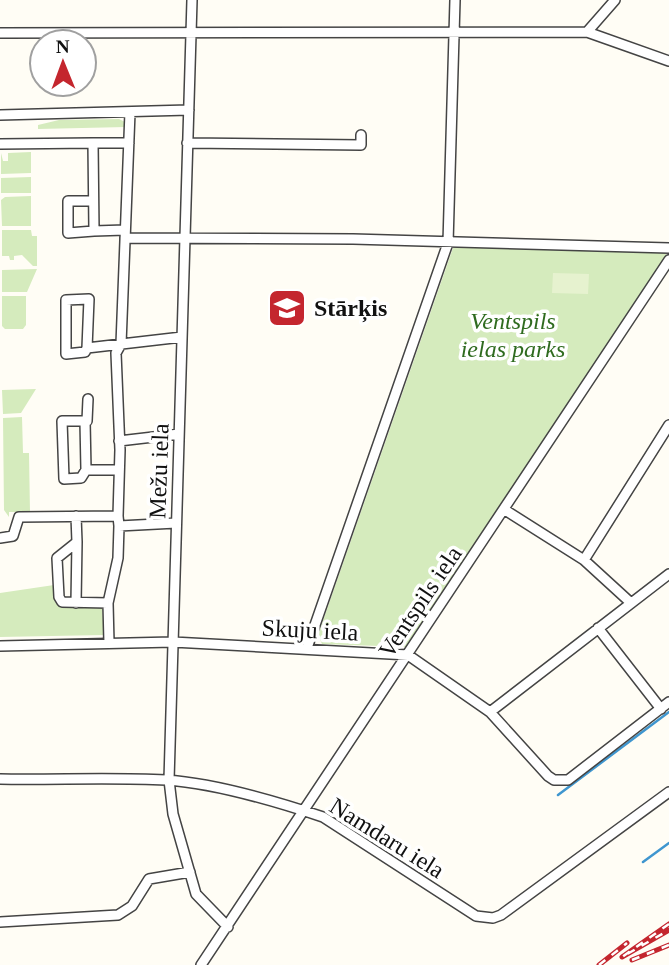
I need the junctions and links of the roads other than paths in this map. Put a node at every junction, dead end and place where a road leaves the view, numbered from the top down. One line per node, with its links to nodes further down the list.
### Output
1 (192, 0): 4 (street, Mežu iela)
2 (455, 0): 7 (street)
3 (615, 0): 5 (street)
4 (191, 32): 6 (street); 7 (street); 9 (street, Mežu iela)
5 (587, 32): 7 (street); 8 (street)
6 (0, 33)
7 (454, 33): 21 (street)
8 (669, 61)
9 (189, 110): 10 (street); 16 (street, Mežu iela)
10 (130, 112): 11 (street); 14 (street)
11 (0, 115)
12 (361, 135): 16 (street)
13 (93, 143): 14 (street); 15 (street); 17 (street)
14 (129, 143): 19 (street)
15 (0, 144)
16 (187, 144): 20 (street, Mežu iela)
17 (93, 201): 18 (street); 18 (street)
18 (93, 231): 19 (street)
19 (125, 234): 20 (street); 25 (street)
20 (183, 237): 21 (street); 24 (street, Mežu iela)
21 (448, 243): 22 (street); 49 (street)
22 (669, 248)
23 (669, 260): 34 (street, Ventspils iela)
24 (182, 337): 25 (street); 30 (street, Mežu iela)
25 (121, 344): 26 (street); 31 (street)
26 (87, 348): 26 (street)
27 (88, 399): 28 (street)
28 (85, 421): 32 (street); 32 (street)
29 (669, 425): 40 (street)
30 (179, 434): 31 (street); 37 (street, Mežu iela)
31 (119, 441): 33 (street)
32 (86, 470): 33 (street)
33 (120, 470): 36 (street)
34 (505, 510): 40 (street); 50 (street, Ventspils iela)
35 (76, 516): 36 (street); 38 (street); 39 (street)
36 (118, 521): 37 (street); 43 (street)
37 (176, 523): 46 (street, Mežu iela)
38 (0, 538)
39 (77, 542): 42 (street); 42 (street)
40 (584, 560): 44 (street)
41 (669, 574): 44 (street)
42 (76, 603): 43 (street)
43 (108, 603): 47 (street)
44 (631, 603): 45 (street)
45 (598, 628): 52 (street); 53 (street)
46 (173, 642): 47 (street, Skuju iela); 49 (street, Skuju iela); 55 (street, Mežu iela)
47 (109, 643): 48 (street, Skuju iela)
48 (0, 646)
49 (307, 648): 50 (street, Skuju iela)
50 (408, 655): 53 (street); 57 (street, Ventspils iela)
51 (669, 702): 52 (street)
52 (661, 709): 53 (street)
53 (491, 712)
54 (0, 779): 55 (street, Namdaru iela)
55 (169, 780): 57 (street, Namdaru iela); 58 (street, Mežu iela)
56 (669, 792): 57 (street, Namdaru iela)
57 (305, 811): 60 (street, Ventspils iela)
58 (190, 872): 59 (street); 60 (street, Mežu iela)
59 (0, 922)
60 (228, 927): 61 (street, Ventspils iela)
61 (201, 965)

